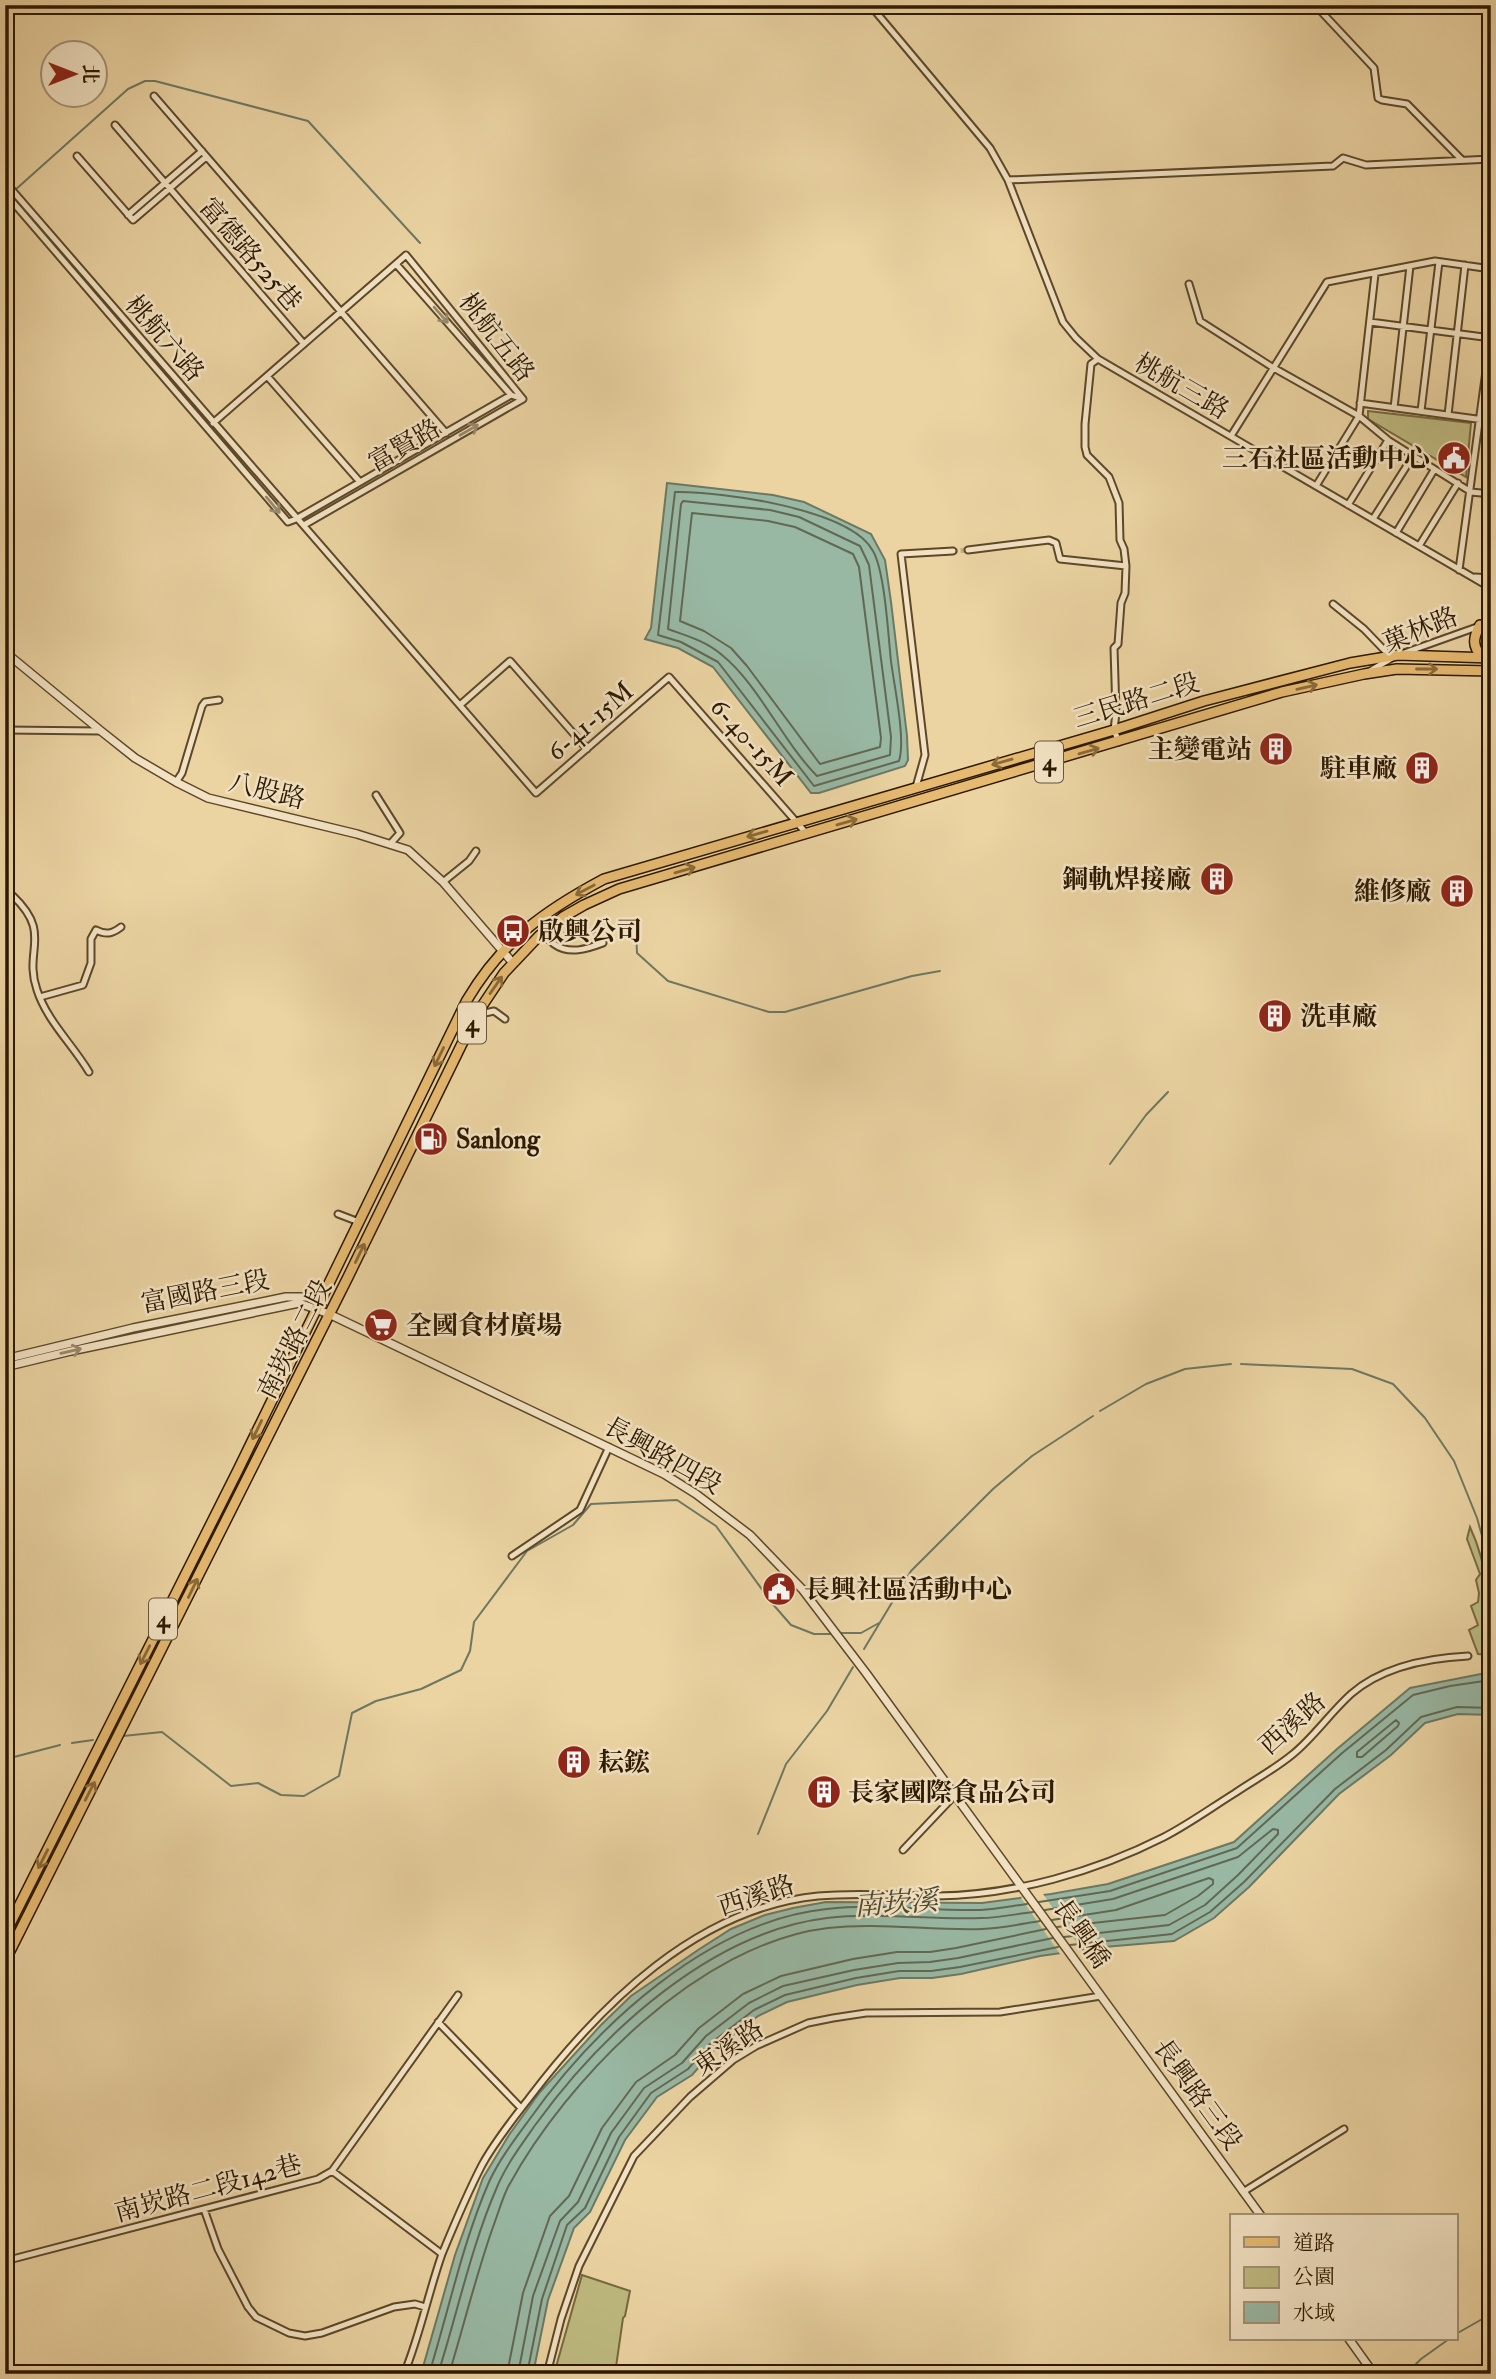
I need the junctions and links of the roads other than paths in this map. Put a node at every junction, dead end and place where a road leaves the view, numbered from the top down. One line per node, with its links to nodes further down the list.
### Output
1 (870, 5): 9 (street, 桃航三路)
2 (1315, 5): 8 (street)
3 (153, 96): 5 (street)
4 (115, 125): 11 (street, 富德路525巷)
5 (204, 154): 11 (street); 21 (street)
6 (77, 156): 13 (street)
7 (1491, 159): 8 (street)
8 (1462, 160): 9 (street)
9 (1008, 180): 28 (street, 桃航三路)
10 (5, 182): 40 (street, 桃航六路)
11 (167, 186): 13 (street); 13 (street); 27 (street, 富德路525巷)
12 (5, 193): 52 (street, 桃航六路, one-way to 52)
13 (128, 215)
14 (1439, 262): 16 (street); 17 (street); 24 (street)
15 (396, 264): 21 (street); 31 (street, 桃航五路, one-way to 31); 32 (street, 桃航五路)
16 (1465, 265): 18 (street); 25 (street)
17 (1410, 267): 19 (street); 23 (street)
18 (1491, 269)
19 (1375, 274): 22 (street); 29 (street)
20 (1189, 284): 29 (street)
21 (341, 312): 27 (street); 41 (street)
22 (1370, 322): 23 (street); 33 (street)
23 (1404, 326): 24 (street); 34 (street)
24 (1431, 330): 25 (street); 35 (street)
25 (1457, 333): 26 (street); 36 (street)
26 (1491, 337): 38 (street)
27 (304, 344): 30 (street)
28 (1098, 359): 42 (street, 桃航三路); 59 (street)
29 (1272, 367): 37 (street); 42 (street)
30 (267, 376): 40 (street); 46 (street)
31 (511, 395): 32 (street, 桃航五路); 41 (street, 富賢路)
32 (523, 399): 54 (street, 富賢路, one-way to 32)
33 (1360, 403): 34 (street); 37 (street)
34 (1394, 408): 35 (street)
35 (1420, 411): 36 (street)
36 (1448, 415): 38 (street)
37 (1359, 416): 43 (street); 48 (street)
38 (1480, 419): 39 (street); 49 (street)
39 (1491, 421)
40 (213, 423): 52 (street, 桃航六路)
41 (446, 433): 46 (street, 富賢路)
42 (1231, 436): 48 (street, 桃航三路)
43 (1388, 440): 44 (street); 51 (street)
44 (1413, 456): 45 (street); 53 (street)
45 (1434, 470): 47 (street); 55 (street)
46 (360, 482): 52 (street, 富賢路)
47 (1458, 483): 49 (street); 56 (street)
48 (1316, 486): 51 (street, 桃航三路)
49 (1471, 492): 50 (street); 60 (street)
50 (1491, 494)
51 (1348, 505): 53 (street, 桃航三路)
52 (296, 519): 54 (street, 桃航六路)
53 (1373, 519): 55 (street, 桃航三路)
54 (304, 525): 74 (street, 桃航六路)
55 (1396, 533): 56 (street, 桃航三路)
56 (1419, 546): 60 (street, 桃航三路)
57 (968, 550): 59 (street)
58 (953, 551): 81 (street)
59 (1126, 566): 76 (street)
60 (1459, 570): 61 (street, 桃航三路)
61 (1472, 577): 62 (street); 63 (street, 桃航三路)
62 (1491, 578)
63 (1491, 588)
64 (1333, 604): 68 (street)
65 (1491, 622): 66 (street, 菓林路)
66 (1480, 625): 68 (street, 菓林路); 69 (main road)
67 (5, 652): 77 (street, 八股路)
68 (1393, 655): 69 (main road, 三民路二段 / 4); 71 (street, 菓林路); 76 (main road, 三民路二段 / 4)
69 (1486, 658)
70 (1491, 671): 71 (main road, 三民路二段 / 4, one-way to 70)
71 (1364, 674): 78 (main road, 三民路二段 / 4, one-way to 71)
72 (669, 677): 79 (street, 6-41-15M); 84 (street, 6-40-15M)
73 (219, 700): 80 (street)
74 (460, 705): 79 (street); 82 (street, 桃航六路)
75 (5, 730): 77 (street)
76 (1114, 730): 78 (street); 81 (main road, 三民路二段 / 4, one-way to 81)
77 (101, 731): 80 (street, 八股路)
78 (1119, 742): 85 (main road, 三民路二段 / 4, one-way to 78)
79 (587, 749): 82 (street, 6-41-15M)
80 (176, 782): 86 (street, 八股路)
81 (916, 787): 84 (main road, 三民路二段 / 4)
82 (536, 793)
83 (376, 795): 86 (street)
84 (798, 822): 85 (street, 6-40-15M); 87 (main road, 三民路二段 / 4, one-way to 87)
85 (806, 833): 89 (main road, 三民路二段 / 4)
86 (391, 843): 90 (street, 八股路)
87 (719, 845): 95 (main road, 南崁路二段 / 4, one-way to 95)
88 (476, 851): 90 (street)
89 (734, 855): 93 (main road, 南崁路二段 / 4, one-way to 89)
90 (443, 882): 95 (street, 八股路)
91 (5, 895): 97 (street)
92 (121, 927): 97 (street)
93 (539, 936): 94 (street); 96 (main road, 南崁路二段 / 4)
94 (603, 943)
95 (502, 951): 96 (street, 八股路); 102 (main road, 南崁路二段 / 4, one-way to 102)
96 (513, 962): 98 (main road, 南崁路二段 / 4, one-way to 96)
97 (40, 998): 100 (street)
98 (476, 1015): 99 (street); 104 (main road, 南崁路二段 / 4, one-way to 98)
99 (505, 1018)
100 (89, 1072)
101 (338, 1213): 102 (street)
102 (359, 1222): 103 (main road, 南崁路二段 / 4)
103 (318, 1306): 104 (street); 105 (street, 富國路三段); 106 (street, 富國路三段, one-way to 103); 114 (main road, 南崁路二段 / 4, one-way to 114)
104 (329, 1314): 107 (street, 長興路四段); 115 (main road, 南崁路二段 / 4, one-way to 104)
105 (5, 1359)
106 (5, 1367)
107 (609, 1447): 108 (street); 110 (street, 長興路四段)
108 (512, 1556)
109 (1468, 1656): 112 (street, 西溪路)
110 (956, 1794): 111 (street); 112 (street, 長興路四段)
111 (903, 1850)
112 (1023, 1886): 113 (street, 長興路四段); 119 (street, 西溪路)
113 (1028, 1894): 117 (street, 長興橋)
114 (5, 1934)
115 (5, 1961)
116 (458, 1995): 118 (street, 南崁路二段142巷)
117 (1101, 1996): 122 (street, 長興路三段); 130 (street, 東溪路)
118 (438, 2022): 119 (street); 121 (street, 南崁路二段142巷)
119 (521, 2108): 125 (street, 西溪路)
120 (1344, 2129): 122 (street)
121 (331, 2171): 123 (street, 南崁路二段142巷); 125 (street)
122 (1243, 2192): 124 (street, 長興路三段)
123 (204, 2209): 126 (street, 南崁路二段142巷); 127 (street)
124 (1260, 2214)
125 (442, 2254): 127 (street, 西溪路)
126 (5, 2261)
127 (425, 2307): 129 (street, 西溪路)
128 (1350, 2340): 131 (street)
129 (404, 2374)
130 (547, 2374)
131 (1374, 2374)

